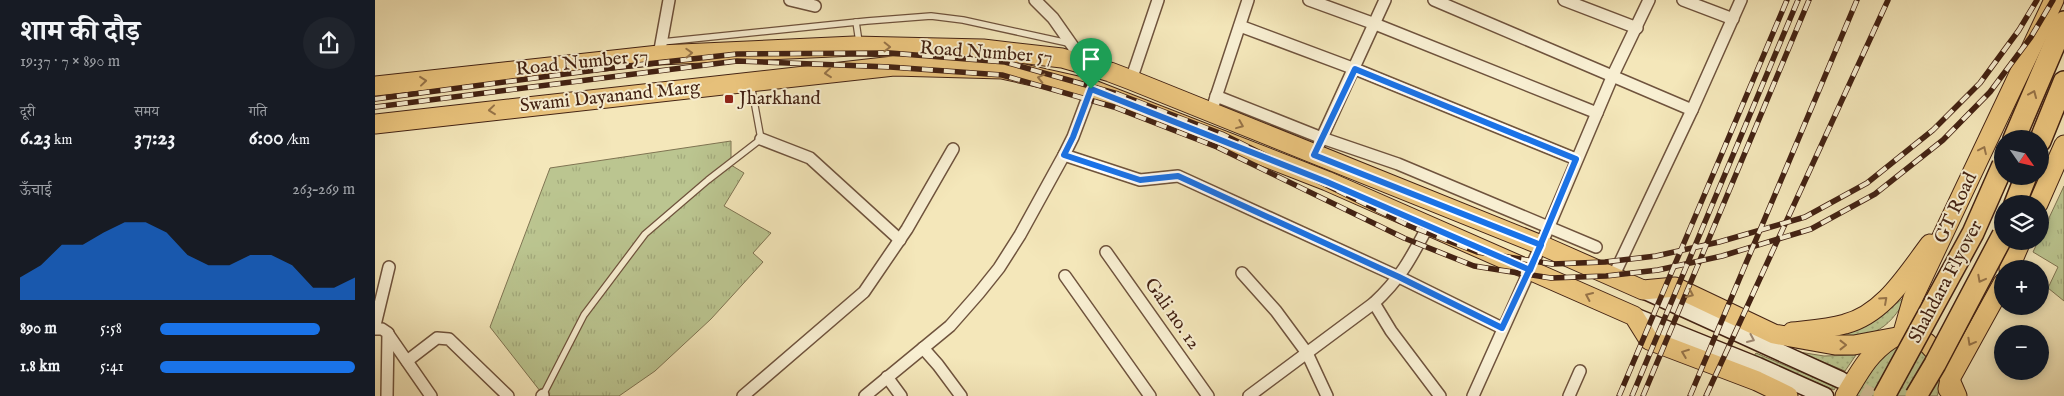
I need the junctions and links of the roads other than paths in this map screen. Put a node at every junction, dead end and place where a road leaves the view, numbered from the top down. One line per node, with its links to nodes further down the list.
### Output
1 (669, 0): 23 (street)
2 (790, 0): 14 (street)
3 (1035, 0): 21 (street)
4 (1158, 0): 27 (street)
5 (1248, 0): 19 (street)
6 (1309, 0): 18 (street)
7 (1385, 0): 18 (street)
8 (1433, 0): 26 (street)
9 (1564, 0): 20 (street)
10 (1649, 0): 20 (street)
11 (1683, 0): 15 (street)
12 (1741, 0): 15 (street)
13 (2054, 0): 46 (main road, GT Road, one-way to 13)
14 (815, 6)
15 (1733, 19): 33 (street)
16 (856, 22): 21 (lane); 22 (lane); 23 (lane)
17 (2064, 22): 36 (highway, one-way to 17)
18 (1375, 24): 25 (street); 34 (street)
19 (1240, 26): 25 (street); 32 (street)
20 (1637, 28): 26 (street)
21 (1071, 44): 24 (street)
22 (859, 46): 23 (main road, Road Number 57, one-way to 22); 24 (main road, Road Number 57, one-way to 24)
23 (661, 48): 30 (main road, Road Number 57, one-way to 23)
24 (1086, 65): 27 (main road, Road Number 57)
25 (1355, 69): 40 (street); 43 (street)
26 (1613, 75): 33 (street); 34 (street)
27 (1131, 80): 32 (main road, Road Number 57)
28 (750, 82): 31 (main road, Swami Dayanand Marg, one-way to 28); 35 (main road, Swami Dayanand Marg, one-way to 35); 38 (lane)
29 (2064, 82): 37 (highway)
30 (375, 86)
31 (1091, 89): 42 (street); 47 (main road, Swami Dayanand Marg)
32 (1214, 104): 40 (main road, Road Number 57)
33 (1692, 110): 59 (street)
34 (1597, 113): 43 (street)
35 (375, 124)
36 (2018, 130)
37 (2045, 130)
38 (761, 139): 49 (street); 77 (lane)
39 (2064, 145): 45 (main road)
40 (1318, 146): 48 (street); 50 (main road, Road Number 57)
41 (953, 149): 49 (street)
42 (1064, 155): 58 (street); 69 (street)
43 (1576, 159): 48 (street)
44 (1994, 185): 95 (highway, Shahdara Flyover, bridge)
45 (2042, 195)
46 (1955, 210): 67 (main road, one-way to 46); 68 (main road, GT Road)
47 (1428, 226): 55 (main road); 58 (street)
48 (1548, 226): 50 (street); 51 (street)
49 (900, 240): 81 (street)
50 (1541, 245): 55 (street); 59 (main road, Road Number 57)
51 (1596, 247)
52 (1995, 250): 96 (highway, Shahdara Flyover, one-way to 96, bridge)
53 (1106, 252): 86 (street, Gali no. 12)
54 (389, 267): 64 (street)
55 (1530, 270): 63 (main road, one-way to 55); 65 (street)
56 (1242, 273): 70 (street)
57 (1065, 276): 85 (street)
58 (1399, 277): 62 (street); 65 (street)
59 (1613, 277): 60 (main road, Road Number 57)
60 (1643, 290): 67 (main road, one-way to 67); 75 (main road, one-way to 75)
61 (1994, 302): 76 (main road, one-way to 76)
62 (1374, 303): 70 (street); 89 (street)
63 (1634, 316): 73 (main road, one-way to 63); 94 (main road)
64 (375, 327): 66 (street)
65 (1502, 328): 90 (street)
66 (388, 333): 71 (street); 78 (street)
67 (1774, 334): 68 (main road, one-way to 68)
68 (1898, 336): 75 (main road); 76 (main road)
69 (923, 348): 74 (street); 84 (street)
70 (1307, 353): 87 (street); 88 (street)
71 (407, 361): 79 (street); 80 (street)
72 (1579, 371): 91 (street)
73 (1731, 371): 92 (main road); 93 (main road)
74 (887, 377): 82 (street); 83 (street)
75 (1843, 388)
76 (1951, 390)
77 (543, 395)
78 (387, 396)
79 (431, 396)
80 (508, 396)
81 (743, 396)
82 (865, 396)
83 (901, 396)
84 (961, 396)
85 (1150, 396)
86 (1208, 396)
87 (1249, 396)
88 (1327, 396)
89 (1440, 396)
90 (1473, 396)
91 (1569, 396)
92 (1763, 396)
93 (1788, 396)
94 (1825, 396)
95 (1883, 396)
96 (1916, 396)

